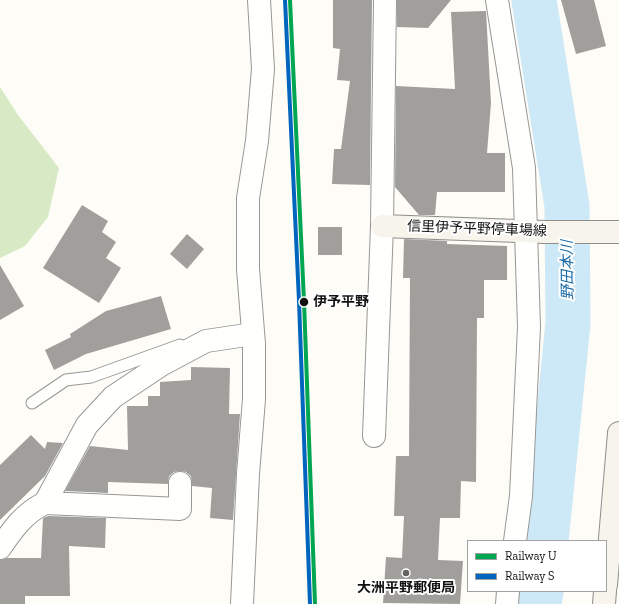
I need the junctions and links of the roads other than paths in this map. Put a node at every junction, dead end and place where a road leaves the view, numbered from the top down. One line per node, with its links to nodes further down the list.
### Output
1 (259, 0): 7 (street)
2 (384, 0): 4 (street)
3 (498, 0): 6 (street)
4 (382, 226): 6 (main road, 信里伊予平野停車場線); 11 (street)
5 (612, 231): 6 (main road, 信里伊予平野停車場線)
6 (535, 232): 14 (street)
7 (253, 334): 8 (street); 19 (street)
8 (196, 346): 9 (lane); 13 (street)
9 (32, 403)
10 (619, 433): 16 (main road)
11 (374, 436)
12 (180, 483): 13 (street)
13 (45, 503): 15 (street)
14 (515, 540)
15 (0, 548)
16 (607, 573)
17 (508, 592): 20 (street)
18 (606, 592): 21 (main road)
19 (242, 604)
20 (506, 604)
21 (604, 604)

